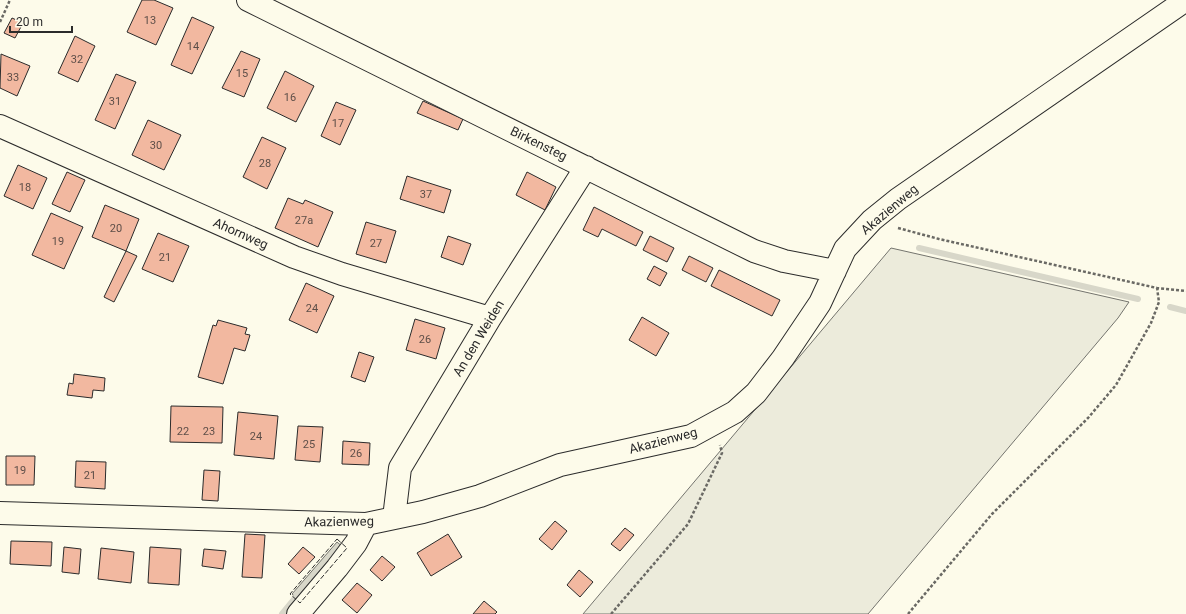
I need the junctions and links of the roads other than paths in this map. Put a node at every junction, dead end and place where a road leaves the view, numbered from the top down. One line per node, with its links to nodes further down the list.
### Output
1 (248, 0): 4 (street, Birkensteg)
2 (1186, 0): 5 (street, Akazienweg)
3 (0, 126): 6 (street, Ahornweg)
4 (586, 167): 5 (street, Birkensteg); 6 (street, An den Weiden)
5 (835, 271): 8 (street, Akazienweg)
6 (490, 318): 8 (street, An den Weiden)
7 (0, 513): 9 (street, Akazienweg)
8 (394, 518): 9 (street, Akazienweg)
9 (366, 524): 10 (street)
10 (298, 614)

